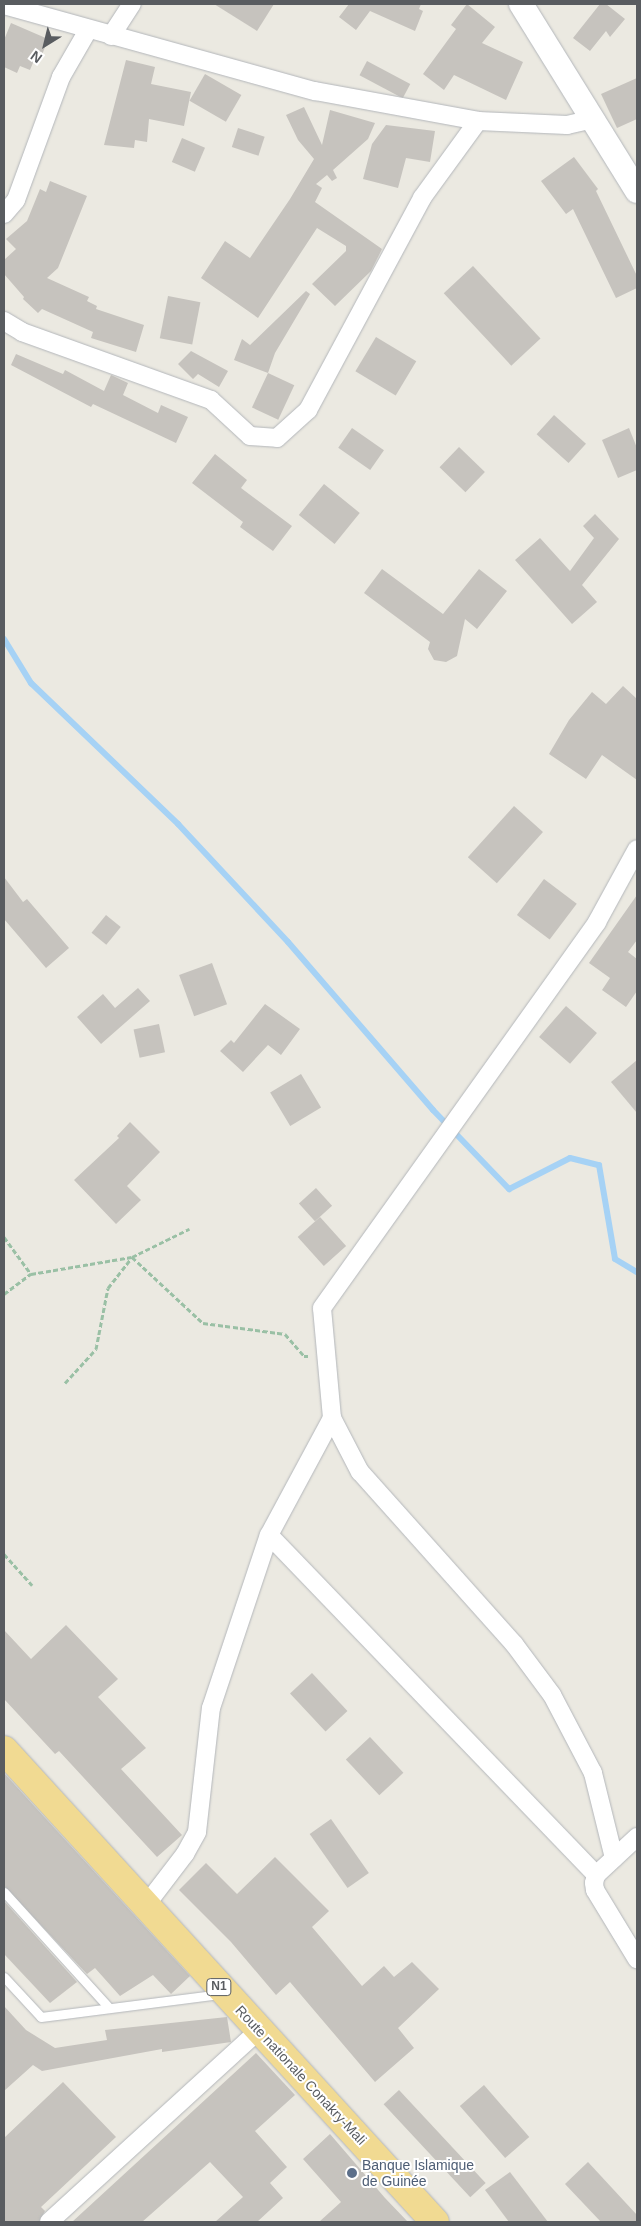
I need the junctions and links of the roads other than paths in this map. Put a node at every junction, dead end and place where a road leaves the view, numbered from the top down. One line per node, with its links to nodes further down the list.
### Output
1 (132, 4): 5 (street)
2 (521, 4): 6 (street)
3 (4, 5): 4 (street)
4 (88, 30): 5 (street); 9 (street)
5 (111, 36): 7 (street)
6 (592, 119): 7 (street); 8 (street)
7 (478, 121): 10 (street)
8 (637, 192)
9 (4, 214)
10 (4, 321)
11 (637, 849): 12 (street)
12 (332, 1418): 13 (street); 16 (street)
13 (269, 1535): 17 (street); 19 (street)
14 (4, 1750): 19 (highway, Route nationale Conakry-Mali / N1)
15 (637, 1837): 16 (street)
16 (614, 1858): 17 (street)
17 (596, 1875): 20 (street)
18 (4, 1892): 23 (lane)
19 (146, 1905): 22 (highway, Route nationale Conakry-Mali / N1)
20 (637, 1958)
21 (4, 1977): 23 (lane)
22 (226, 1993): 23 (lane); 24 (highway, Route nationale Conakry-Mali / N1)
23 (109, 2008)
24 (259, 2030): 25 (street); 26 (highway, Route nationale Conakry-Mali / N1)
25 (49, 2222)
26 (436, 2222)

